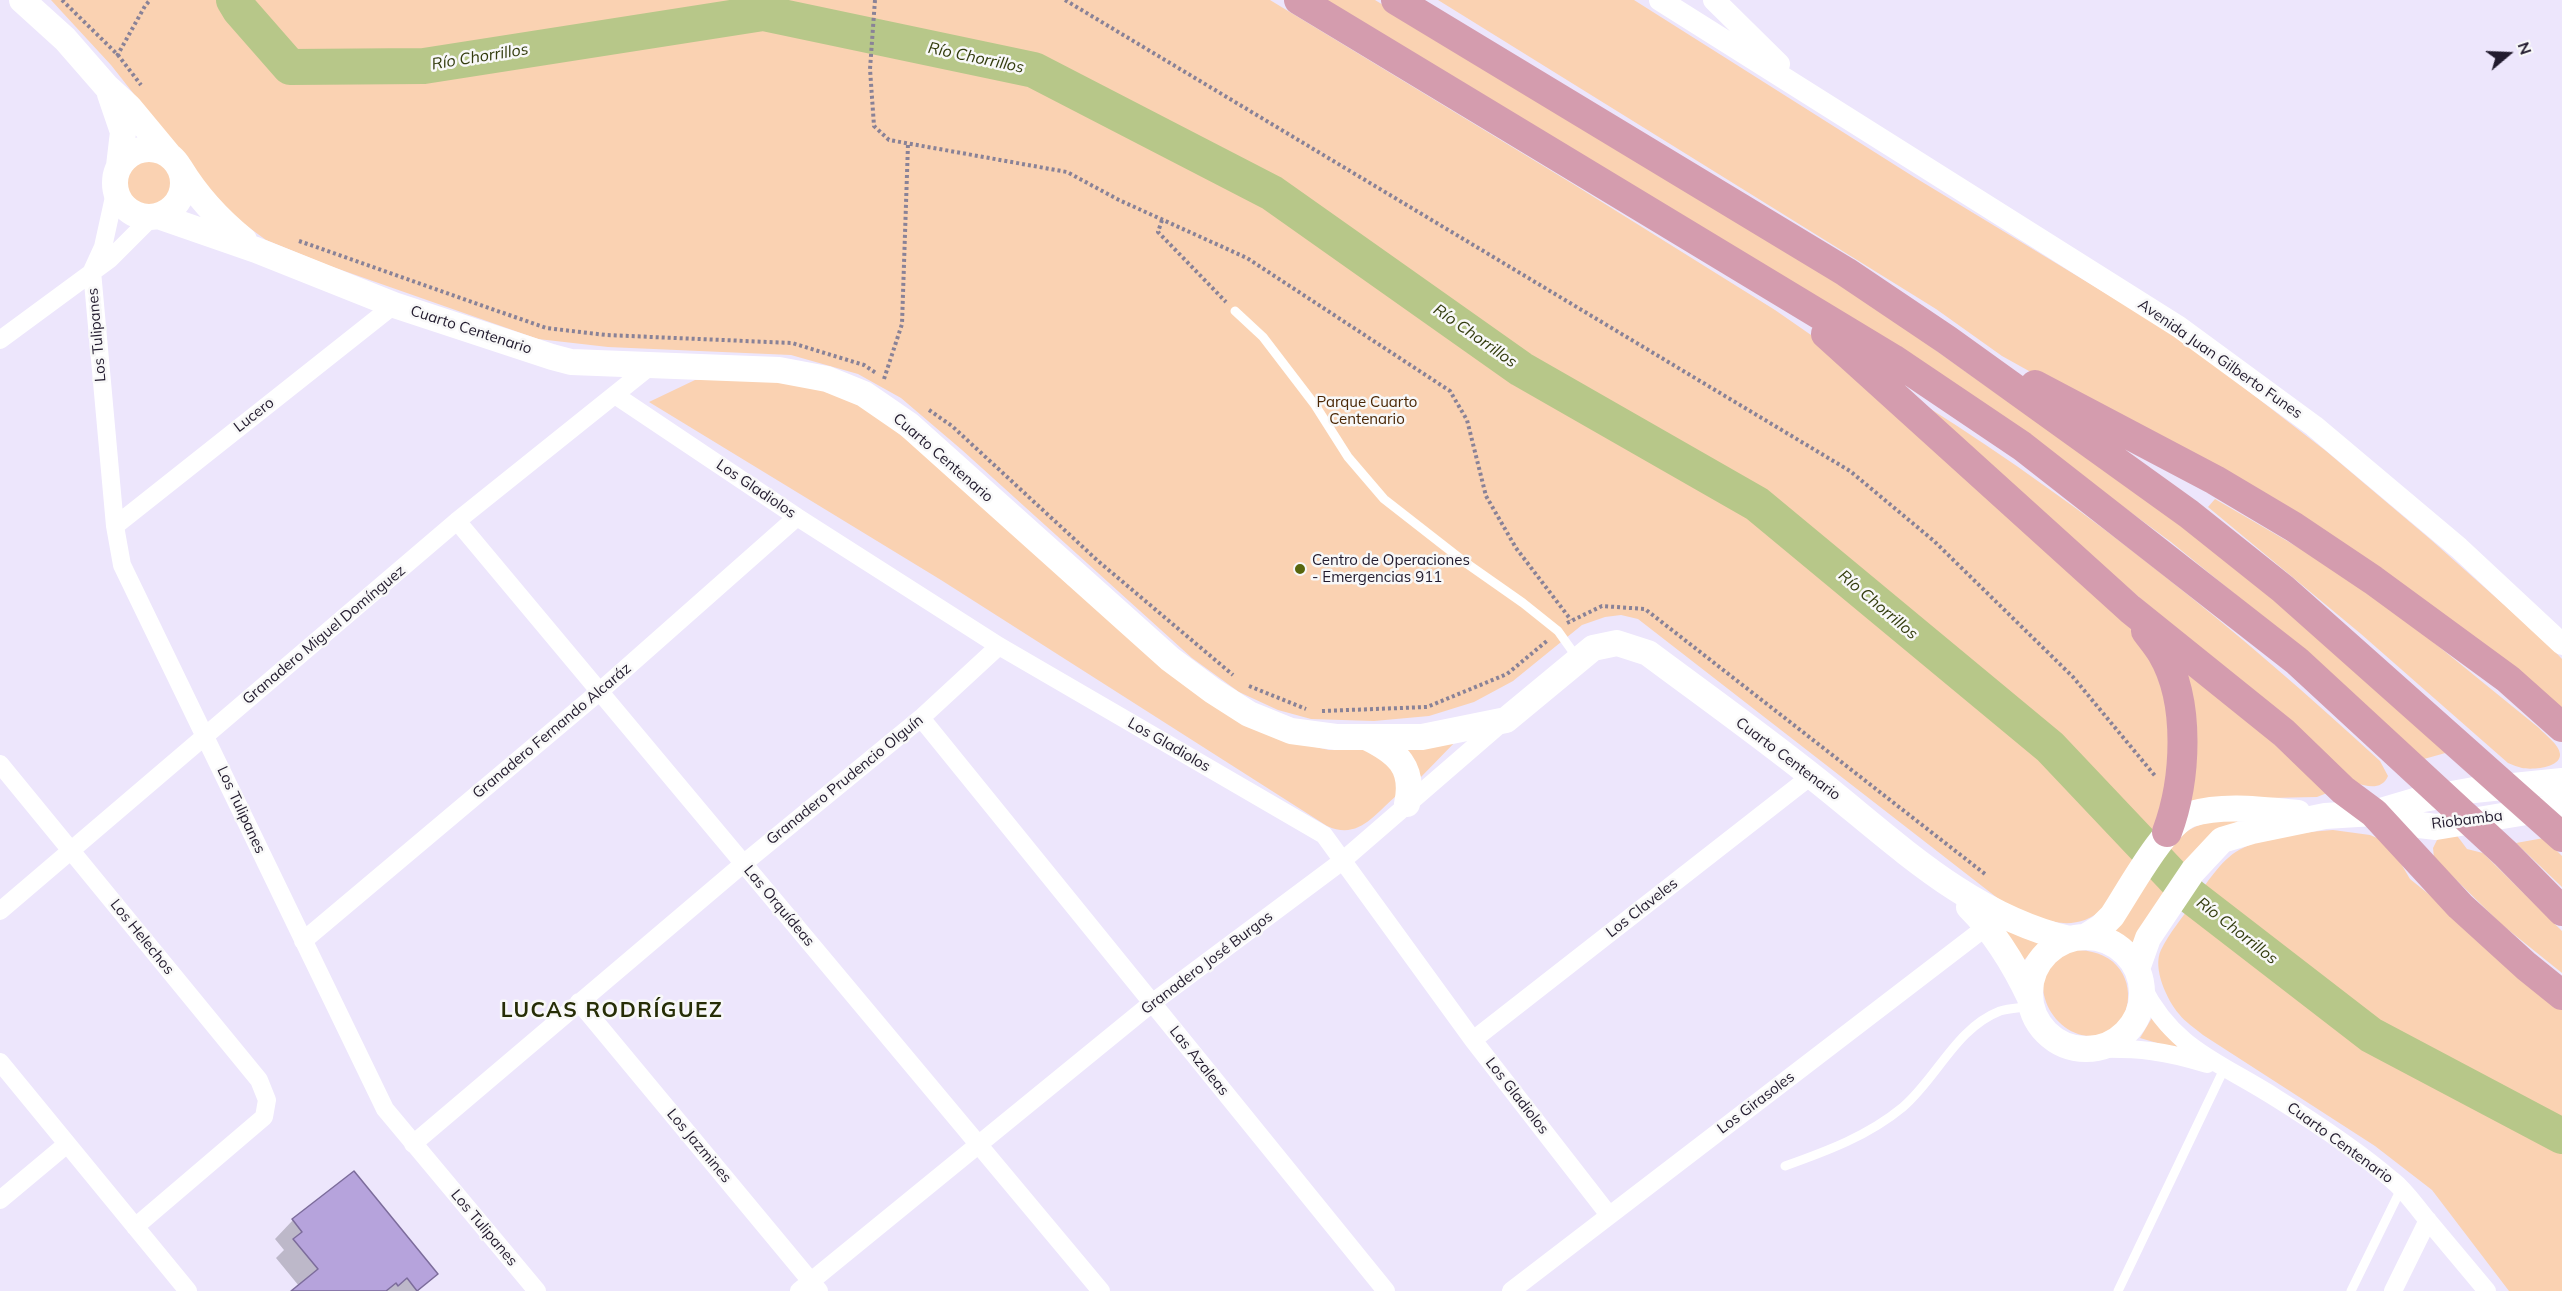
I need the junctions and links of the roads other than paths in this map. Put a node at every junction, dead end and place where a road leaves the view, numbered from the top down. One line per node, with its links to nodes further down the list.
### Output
1 (22, 0): 6 (main road, Cuarto Centenario)
2 (1299, 0): 13 (highway)
3 (1396, 0): 17 (highway)
4 (1660, 0): 7 (street, Avenida Juan Gilberto Funes)
5 (1714, 0): 7 (street, Avenida Juan Gilberto Funes)
6 (101, 80): 8 (main road, Cuarto Centenario); 9 (main road, Cuarto Centenario)
7 (1814, 99): 25 (street, Avenida Juan Gilberto Funes)
8 (174, 161): 9 (main road); 10 (main road); 11 (main road, Cuarto Centenario)
9 (117, 177): 10 (main road, Cuarto Centenario); 12 (street)
10 (155, 216): 11 (main road, Cuarto Centenario); 12 (street)
11 (256, 250): 14 (main road, Cuarto Centenario)
12 (92, 271): 16 (street); 22 (street, Los Tulipanes)
13 (1772, 285): 23 (highway); 46 (highway)
14 (394, 305): 18 (main road, Cuarto Centenario); 22 (street, Lucero)
15 (1235, 311): 27 (lane)
16 (0, 340)
17 (1947, 340): 31 (highway); 42 (highway)
18 (653, 364): 19 (street, Granadero Miguel Domínguez); 33 (main road, Cuarto Centenario)
19 (615, 396): 20 (street, Los Gladiolos); 21 (street, Granadero Miguel Domínguez)
20 (797, 517): 26 (street, Los Gladiolos); 28 (street, Granadero Fernando Alcaráz)
21 (457, 521): 28 (street, Las Orquídeas); 32 (street, Granadero Miguel Domínguez)
22 (114, 526): 32 (street, Los Tulipanes)
23 (2130, 609): 39 (highway); 41 (highway)
24 (1617, 643): 27 (main road, Granadero José Burgos); 35 (main road, Cuarto Centenario)
25 (2562, 644)
26 (999, 646): 29 (street, Granadero Prudencio Olguín); 44 (street, Los Gladiolos)
27 (1578, 659): 30 (main road, Granadero José Burgos)
28 (599, 692): 45 (street, Las Orquídeas); 50 (street, Granadero Fernando Alcaráz)
29 (921, 718): 45 (street, Granadero Prudencio Olguín); 55 (street, Las Azaleas)
30 (1506, 720): 33 (main road, Cuarto Centenario); 37 (street, Granadero José Burgos)
31 (2562, 728)
32 (206, 736): 43 (street, Granadero Miguel Domínguez); 50 (street, Los Tulipanes)
33 (1366, 737): 37 (main road)
34 (0, 764): 43 (street, Los Helechos)
35 (1811, 776): 48 (main road, Cuarto Centenario); 56 (street, Los Claveles)
36 (2562, 781): 39 (main road, Riobamba)
37 (1407, 804): 44 (street, Granadero José Burgos)
38 (2562, 806): 39 (main road, Riobamba)
39 (2374, 813): 40 (main road, Riobamba); 52 (highway)
40 (2325, 816): 41 (main road, Riobamba); 51 (main road, Riobamba)
41 (2167, 832): 49 (main road, Riobamba)
42 (2562, 837)
43 (71, 850): 47 (street, Granadero Miguel Domínguez); 68 (street, Los Helechos)
44 (1341, 862): 55 (street, Granadero José Burgos); 56 (street, Los Gladiolos)
45 (743, 864): 53 (street, Granadero Prudencio Olguín); 62 (street, Las Orquídeas)
46 (2562, 910)
47 (0, 911)
48 (1994, 920): 49 (main road, Cuarto Centenario); 54 (main road, Cuarto Centenario); 66 (street, Los Girasoles)
49 (2077, 938): 51 (main road); 54 (main road)
50 (303, 941): 61 (street, Los Tulipanes)
51 (2139, 977): 57 (main road); 59 (street, Cuarto Centenario)
52 (2562, 995)
53 (579, 1002): 61 (street, Granadero Prudencio Olguín); 69 (street, Los Jazmines)
54 (2031, 1002): 57 (main road); 63 (lane)
55 (1152, 1003): 62 (street, Granadero José Burgos); 73 (street, Las Azaleas)
56 (1473, 1040): 66 (street, Los Gladiolos)
57 (2096, 1049): 59 (street, Cuarto Centenario)
58 (0, 1062): 60 (street)
59 (2224, 1070): 64 (street, Cuarto Centenario); 75 (lane)
60 (67, 1144): 65 (street); 68 (street)
61 (413, 1144): 71 (street, Los Tulipanes)
62 (979, 1145): 69 (street, Granadero José Burgos); 72 (street, Las Orquídeas)
63 (1785, 1166)
64 (2401, 1189): 67 (street, Cuarto Centenario); 76 (lane)
65 (0, 1200)
66 (1609, 1215): 74 (street, Los Girasoles)
67 (2428, 1220): 77 (street); 78 (street, Cuarto Centenario)
68 (135, 1227): 70 (street)
69 (809, 1288)
70 (188, 1291)
71 (537, 1291)
72 (1101, 1291)
73 (1386, 1291)
74 (1511, 1291)
75 (2118, 1291)
76 (2351, 1291)
77 (2393, 1291)
78 (2487, 1291)

